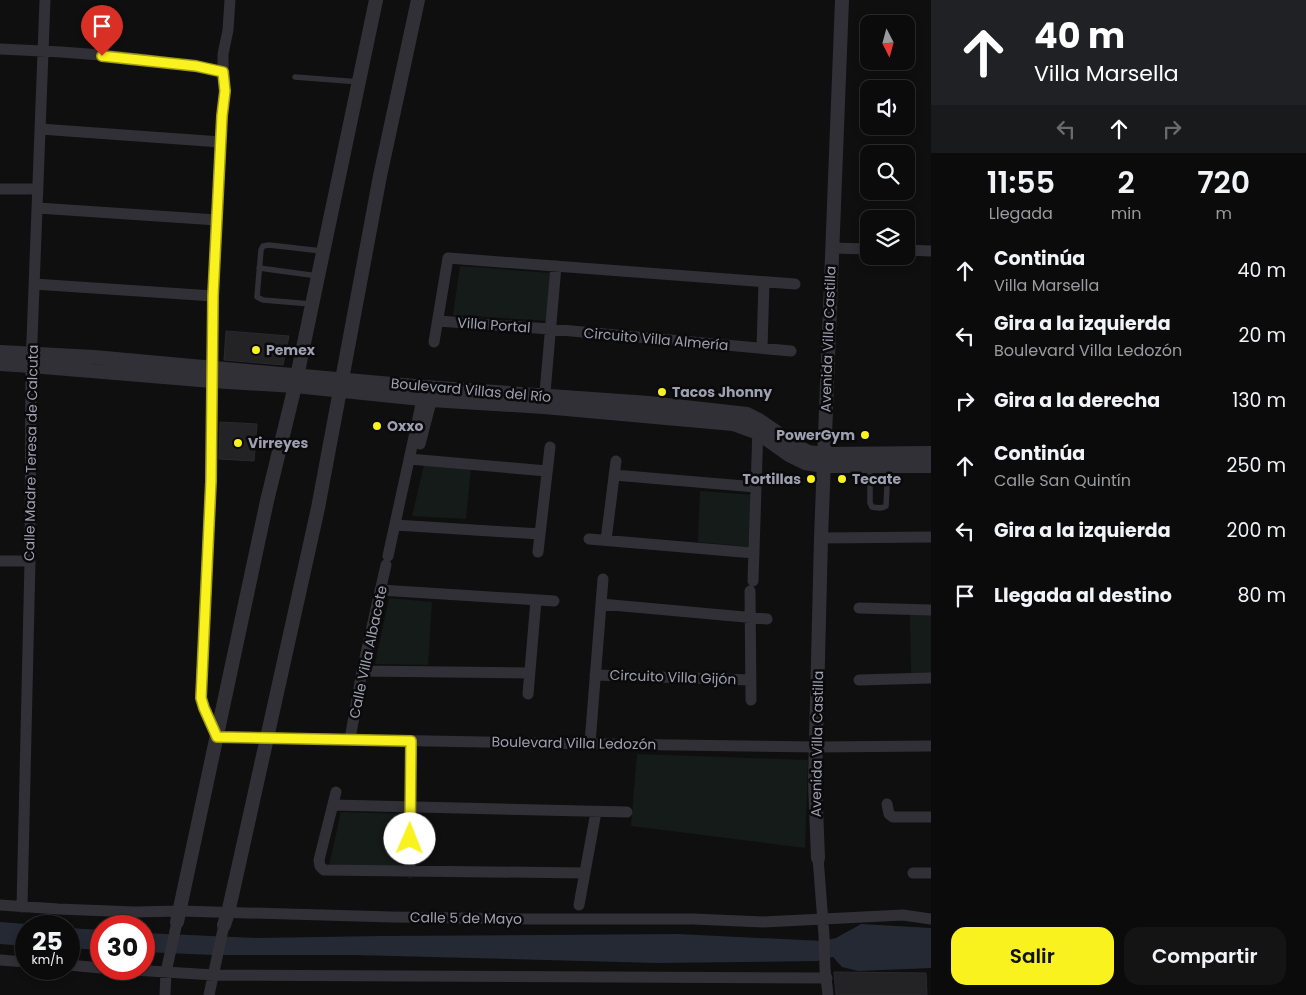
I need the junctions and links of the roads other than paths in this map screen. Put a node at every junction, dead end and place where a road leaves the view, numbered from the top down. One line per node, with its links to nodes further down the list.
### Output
1 (45, 0): 7 (street, Calle Madre Teresa de Calcuta)
2 (230, 0): 8 (street)
3 (376, 0): 10 (street)
4 (418, 0): 40 (street)
5 (842, 0): 17 (street, Avenida Villa Castilla)
6 (0, 48): 7 (street)
7 (43, 51): 8 (street); 11 (street, Calle Madre Teresa de Calcuta)
8 (223, 72): 12 (street)
9 (295, 77): 10 (lane)
10 (360, 82): 21 (street)
11 (40, 129): 12 (street); 14 (street, Calle Madre Teresa de Calcuta)
12 (221, 142): 16 (street)
13 (0, 189): 14 (street)
14 (38, 190): 15 (street, Calle Madre Teresa de Calcuta)
15 (38, 208): 16 (street); 26 (street, Calle Madre Teresa de Calcuta)
16 (217, 220): 28 (street)
17 (832, 248): 18 (street); 47 (street, Avenida Villa Castilla)
18 (860, 249)
19 (915, 250): 20 (street)
20 (931, 251)
21 (324, 252): 23 (lane); 24 (street)
22 (556, 266): 25 (street); 30 (street); 31 (street)
23 (259, 268): 24 (lane); 29 (lane)
24 (318, 276): 29 (street)
25 (764, 282): 27 (street); 33 (street)
26 (34, 284): 28 (street); 36 (street, Calle Madre Teresa de Calcuta)
27 (795, 284)
28 (213, 296): 38 (street)
29 (312, 304): 39 (street)
30 (438, 321): 31 (street, Villa Portal); 32 (street)
31 (550, 330): 33 (street, Circuito Villa Almería); 42 (street)
32 (434, 342)
33 (762, 348): 34 (street, Circuito Villa Almería)
34 (791, 351)
35 (0, 352): 36 (street, Boulevard Villas del Río)
36 (31, 359): 37 (street, Boulevard Villas del Río); 38 (street, Boulevard Villas del Río); 64 (street, Calle Madre Teresa de Calcuta)
37 (0, 364)
38 (212, 375): 39 (street, Boulevard Villas del Río); 82 (street)
39 (297, 380): 40 (street, Boulevard Villas del Río); 82 (street)
40 (340, 385): 41 (street, Boulevard Villas del Río); 83 (street)
41 (428, 393): 42 (street, Boulevard Villas del Río); 46 (street, Calle Villa Albacete)
42 (544, 402): 43 (street, Boulevard Villas del Río)
43 (758, 426): 47 (street, Boulevard Villas del Río); 54 (street, Circuito Villa Gijón)
44 (550, 447): 52 (street)
45 (931, 453): 47 (street, Boulevard Villas del Río)
46 (413, 459): 52 (street); 55 (street, Calle Villa Albacete)
47 (824, 460): 50 (street, Boulevard Villas del Río); 58 (street, Avenida Villa Castilla)
48 (616, 461): 53 (street)
49 (931, 466): 51 (street, Boulevard Villas del Río)
50 (870, 467): 51 (street, Boulevard Villas del Río); 51 (lane)
51 (888, 467)
52 (548, 471): 56 (street)
53 (614, 475): 54 (street); 60 (street)
54 (756, 487): 62 (street, Circuito Villa Gijón)
55 (395, 525): 56 (street); 66 (street, Calle Villa Albacete)
56 (540, 534): 61 (street)
57 (931, 537): 58 (street)
58 (821, 538): 88 (street, Avenida Villa Castilla)
59 (589, 539): 60 (street)
60 (606, 540): 62 (street)
61 (538, 552)
62 (754, 552): 72 (street, Circuito Villa Gijón)
63 (0, 561): 64 (street)
64 (30, 561): 103 (street, Calle Madre Teresa de Calcuta)
65 (603, 579): 69 (street, Circuito Villa Gijón)
66 (380, 590): 67 (street); 74 (street, Calle Villa Albacete)
67 (536, 600): 68 (street); 75 (street)
68 (554, 602)
69 (601, 604): 72 (street); 76 (street, Circuito Villa Gijón)
70 (859, 608): 71 (street)
71 (931, 610)
72 (750, 617): 73 (street); 78 (street, Circuito Villa Gijón)
73 (767, 619)
74 (362, 671): 75 (street); 84 (street, Calle Villa Albacete)
75 (529, 673): 80 (street)
76 (595, 674): 78 (street, Circuito Villa Gijón); 86 (street, Circuito Villa Gijón)
77 (931, 678): 79 (street)
78 (751, 680): 81 (street, Circuito Villa Gijón)
79 (858, 680)
80 (528, 694)
81 (750, 700)
82 (217, 737): 83 (street, Boulevard Villa Ledozón); 104 (street)
83 (268, 738): 84 (street, Boulevard Villa Ledozón); 106 (street)
84 (350, 739): 85 (street, Boulevard Villa Ledozón)
85 (411, 741): 86 (street, Boulevard Villa Ledozón); 92 (street)
86 (590, 744): 88 (street, Boulevard Villa Ledozón)
87 (931, 746): 88 (street, Boulevard Villa Ledozón)
88 (816, 747): 96 (street, Avenida Villa Castilla)
89 (336, 792): 90 (street)
90 (333, 804): 92 (street); 97 (street)
91 (887, 804): 95 (street)
92 (411, 807): 93 (street); 97 (street)
93 (596, 812): 94 (street); 98 (street)
94 (626, 812)
95 (931, 817)
96 (818, 858): 107 (street)
97 (410, 872): 98 (street)
98 (585, 873): 102 (street)
99 (913, 873): 100 (street)
100 (931, 873)
101 (0, 905): 103 (street, Calle 5 de Mayo)
102 (579, 905)
103 (22, 907): 104 (street, Calle 5 de Mayo)
104 (179, 916): 106 (street, Calle 5 de Mayo); 112 (street)
105 (931, 918): 107 (street, Calle 5 de Mayo)
106 (226, 919): 107 (street, Calle 5 de Mayo); 110 (street)
107 (823, 920): 113 (street)
108 (0, 960): 109 (street)
109 (15, 961)
110 (215, 969): 112 (street); 113 (street); 115 (street)
111 (155, 970): 112 (street)
112 (167, 970): 114 (street)
113 (826, 974): 116 (street)
114 (165, 995)
115 (209, 995)
116 (828, 995)

